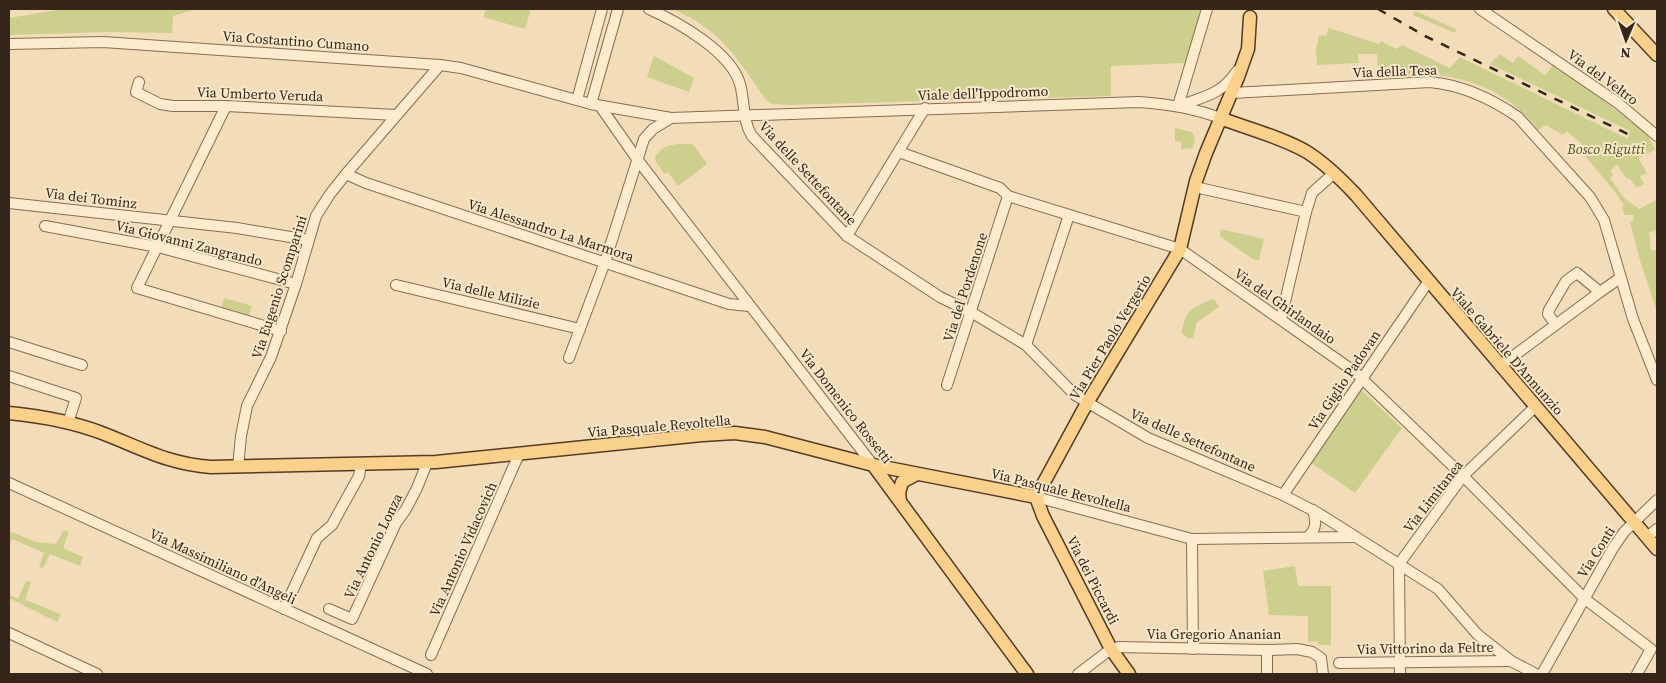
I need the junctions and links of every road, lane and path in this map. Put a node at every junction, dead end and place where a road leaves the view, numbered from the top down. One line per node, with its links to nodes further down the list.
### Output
1 (602, 9): 14 (street)
2 (618, 9): 15 (street)
3 (649, 9): 20 (street, Via delle Settefontane)
4 (1207, 9): 17 (street)
5 (1480, 9): 23 (street, Via del Veltro)
6 (1614, 9): 10 (main road)
7 (1250, 17): 9 (main road, Via Pier Paolo Vergerio)
8 (9, 44): 11 (street, Via Costantino Cumano)
9 (1248, 49): 13 (main road, Via Pier Paolo Vergerio); 17 (street)
10 (1657, 55)
11 (440, 65): 14 (street, Via Costantino Cumano); 19 (street, Via Eugenio Scomparini)
12 (139, 82): 16 (street, Via Umberto Veruda)
13 (1232, 93): 22 (main road, Via Pier Paolo Vergerio); 42 (street, Via della Tesa)
14 (577, 100): 15 (street, Via Costantino Cumano)
15 (595, 105): 21 (street, Via Costantino Cumano); 27 (street, Via Domenico Rossetti)
16 (226, 106): 19 (street, Via Umberto Veruda); 35 (street)
17 (1178, 106): 18 (street, Viale dell'Ippodromo); 22 (street, Viale dell'Ippodromo)
18 (925, 108): 20 (street, Viale dell'Ippodromo); 26 (street)
19 (396, 115): 29 (street, Via Eugenio Scomparini)
20 (745, 115): 21 (street, Viale dell'Ippodromo); 37 (street, Via delle Settefontane)
21 (670, 118): 27 (street)
22 (1220, 118): 28 (main road, Viale Gabriele D'Annunzio); 30 (main road, Via Pier Paolo Vergerio)
23 (1648, 129): 24 (street, Via del Veltro); 25 (street)
24 (1657, 136)
25 (1657, 146)
26 (899, 152): 31 (street, Via del Ghirlandaio); 37 (street)
27 (637, 159): 41 (street); 47 (street, Via Domenico Rossetti)
28 (1334, 173): 33 (street); 43 (main road, Viale Gabriele D'Annunzio)
29 (346, 174): 38 (street, Via Eugenio Scomparini); 41 (street, Via Alessandro La Marmora)
30 (1195, 187): 33 (street); 40 (main road, Via Pier Paolo Vergerio)
31 (1008, 196): 34 (street, Via del Ghirlandaio); 48 (street, Via del Pordenone)
32 (9, 203): 35 (street, Via dei Tominz)
33 (1306, 212): 49 (street)
34 (1069, 215): 40 (street, Via del Ghirlandaio); 54 (street)
35 (170, 222): 38 (street, Via dei Tominz); 39 (street)
36 (45, 226): 39 (street, Via Giovanni Zangrando)
37 (847, 236): 48 (street, Via delle Settefontane)
38 (308, 240): 44 (street, Via Eugenio Scomparini)
39 (158, 247): 44 (street, Via Giovanni Zangrando); 52 (street)
40 (1180, 249): 49 (street, Via del Ghirlandaio); 62 (main road, Via Pier Paolo Vergerio)
41 (605, 262): 47 (street, Via Alessandro La Marmora); 51 (street)
42 (1620, 278): 46 (street); 60 (street, Via della Tesa)
43 (1428, 282): 57 (main road, Viale Gabriele D'Annunzio); 59 (street, Via Giglio Padovan)
44 (296, 284): 52 (street, Via Eugenio Scomparini)
45 (396, 285): 51 (street, Via delle Milizie)
46 (1600, 292): 50 (street); 50 (street)
47 (749, 306): 69 (street, Via Domenico Rossetti)
48 (971, 312): 54 (street, Via delle Settefontane); 61 (street, Via del Pordenone)
49 (1281, 319): 59 (street, Via del Ghirlandaio)
50 (1556, 325): 57 (street)
51 (580, 329): 55 (street)
52 (281, 331): 70 (street, Via Eugenio Scomparini)
53 (9, 342): 56 (street)
54 (1026, 345): 62 (street, Via delle Settefontane)
55 (569, 358)
56 (82, 365)
57 (1500, 366): 63 (main road, Viale Gabriele D'Annunzio)
58 (9, 376): 65 (street)
59 (1362, 376): 72 (street, Via del Ghirlandaio); 74 (street, Via Giglio Padovan)
60 (1657, 380)
61 (947, 385)
62 (1087, 403): 74 (street, Via delle Settefontane); 75 (main road, Via Pier Paolo Vergerio)
63 (1535, 407): 72 (street, Via Limitanea); 79 (main road, Viale Gabriele D'Annunzio)
64 (10, 412): 65 (main road, Via Pasquale Revoltella)
65 (68, 423): 70 (main road, Via Pasquale Revoltella)
66 (520, 454): 67 (main road, Via Pasquale Revoltella); 69 (main road, Via Pasquale Revoltella); 95 (street, Via Antonio Vidacovich)
67 (427, 463): 68 (main road, Via Pasquale Revoltella); 88 (street, Via Antonio Lonza)
68 (360, 464): 70 (main road, Via Pasquale Revoltella); 89 (street)
69 (873, 465): 71 (main road, Via Pasquale Revoltella); 77 (main road, Via Domenico Rossetti)
70 (238, 467)
71 (917, 474): 75 (main road, Via Pasquale Revoltella); 77 (main road)
72 (1463, 476): 86 (street, Via Limitanea); 87 (street, Via del Ghirlandaio)
73 (9, 484): 89 (street, Via Massimiliano d'Angeli)
74 (1283, 495): 78 (street, Via delle Settefontane)
75 (1036, 497): 84 (street, Via Pasquale Revoltella); 93 (main road, Via dei Piccardi)
76 (1657, 500): 79 (street, Via Conti)
77 (900, 501): 102 (main road, Via Domenico Rossetti)
78 (1312, 510): 81 (street); 82 (street, Via delle Settefontane)
79 (1634, 522): 83 (main road, Viale Gabriele D'Annunzio); 87 (street, Via Conti)
80 (1657, 528): 83 (street)
81 (1309, 536): 82 (street, Via Pasquale Revoltella); 84 (street, Via Pasquale Revoltella)
82 (1355, 536): 86 (street, Via delle Settefontane)
83 (1647, 537): 85 (main road, Viale Gabriele D'Annunzio)
84 (1192, 539): 92 (street)
85 (1657, 549)
86 (1399, 564): 96 (street, Via delle Settefontane); 97 (street)
87 (1585, 599): 91 (street, Via del Ghirlandaio); 108 (street, Via Conti)
88 (329, 608)
89 (284, 609): 101 (street, Via Massimiliano d'Angeli)
90 (9, 632): 100 (street)
91 (1654, 647): 109 (street)
92 (1192, 648): 93 (street, Via Gregorio Ananian); 94 (street, Via Gregorio Ananian)
93 (1111, 649): 103 (street); 104 (main road, Via dei Piccardi)
94 (1267, 650): 99 (street, Via Gregorio Ananian); 105 (street)
95 (431, 655)
96 (1511, 660): 97 (street, Via Vittorino da Feltre); 107 (street, Via delle Settefontane)
97 (1400, 662): 98 (street, Via Vittorino da Feltre); 106 (street)
98 (1339, 663)
99 (1323, 669)
100 (97, 674)
101 (427, 674)
102 (1027, 674)
103 (1078, 674)
104 (1129, 674)
105 (1267, 674)
106 (1400, 674)
107 (1536, 674)
108 (1542, 674)
109 (1637, 674)

